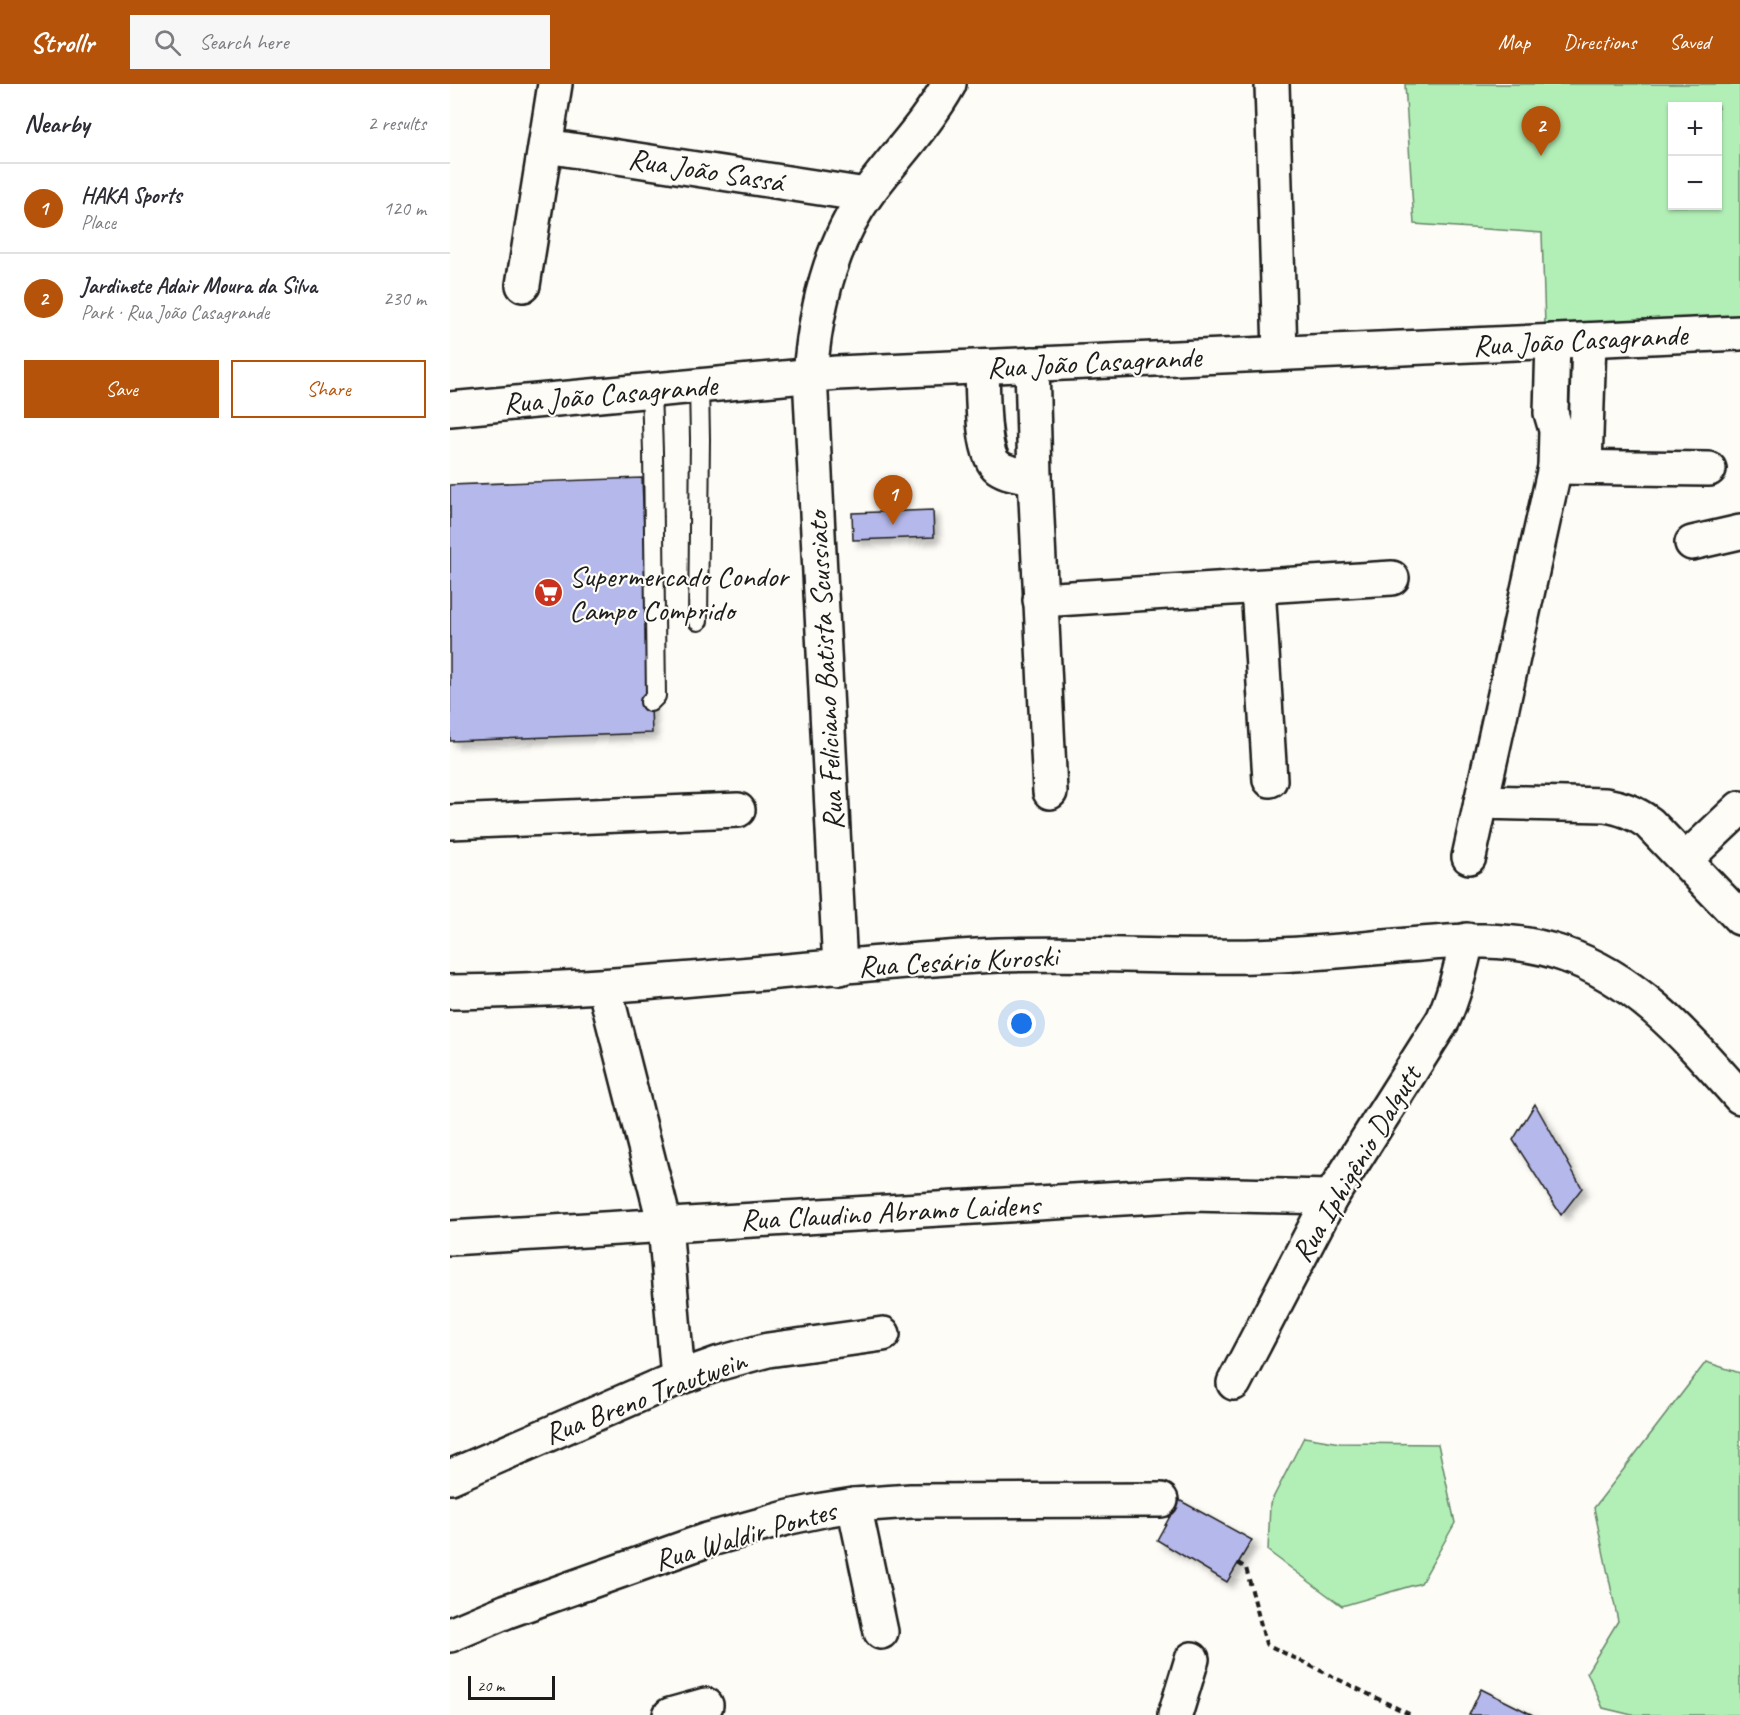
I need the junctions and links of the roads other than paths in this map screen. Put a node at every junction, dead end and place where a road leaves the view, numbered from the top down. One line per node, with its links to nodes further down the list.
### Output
1 (555, 84): 4 (street)
2 (949, 84): 5 (street, Rua Feliciano Batista Scussiato)
3 (1272, 84): 10 (street)
4 (546, 146): 5 (street, Rua João Sassá); 6 (street)
5 (866, 195): 13 (street, Rua Feliciano Batista Scussiato)
6 (523, 285)
7 (1740, 333): 8 (street, Rua João Casagrande)
8 (1589, 340): 9 (street, Rua João Casagrande); 17 (street)
9 (1553, 341): 10 (street, Rua João Casagrande); 17 (street)
10 (1280, 353): 11 (street, Rua João Casagrande)
11 (1032, 364): 12 (street, Rua João Casagrande); 19 (street)
12 (982, 367): 13 (street, Rua João Casagrande); 19 (street)
13 (810, 375): 14 (street, Rua João Casagrande); 37 (street, Rua Feliciano Batista Scussiato)
14 (699, 385): 15 (street, Rua João Casagrande); 25 (lane)
15 (651, 390): 16 (street, Rua João Casagrande); 26 (lane)
16 (450, 409)
17 (1570, 467): 18 (street); 29 (street)
18 (1709, 469)
19 (1035, 477): 24 (street)
20 (1740, 532): 21 (street)
21 (1692, 543)
22 (1392, 578): 23 (street)
23 (1258, 587): 24 (street); 27 (street)
24 (1040, 600): 28 (street)
25 (699, 621)
26 (650, 702)
27 (1270, 780)
28 (1050, 792)
29 (1481, 802): 33 (street); 34 (street)
30 (1740, 808): 34 (street)
31 (738, 810): 32 (street)
32 (450, 822)
33 (1469, 857)
34 (1685, 860): 35 (street)
35 (1740, 918)
36 (1467, 940): 37 (street, Rua Cesário Kuroski); 40 (street, Rua Cesário Kuroski); 41 (street, Rua Iphigênio Dalgutt)
37 (840, 968): 38 (street, Rua Cesário Kuroski)
38 (604, 986): 39 (street, Rua Cesário Kuroski); 42 (street)
39 (450, 992)
40 (1740, 1097)
41 (1331, 1197): 42 (street, Rua Claudino Abramo Laidens); 46 (street, Rua Iphigênio Dalgutt)
42 (665, 1225): 43 (street, Rua Claudino Abramo Laidens); 45 (street)
43 (450, 1238)
44 (883, 1334): 45 (street, Rua Breno Trautwein)
45 (678, 1378): 47 (street, Rua Breno Trautwein)
46 (1234, 1383)
47 (450, 1477)
48 (1161, 1500): 49 (street, Rua Waldir Pontes)
49 (854, 1505): 50 (street); 51 (street, Rua Waldir Pontes)
50 (881, 1632)
51 (450, 1635)
52 (1192, 1659): 55 (street)
53 (706, 1705): 54 (street)
54 (670, 1715)
55 (1175, 1715)

